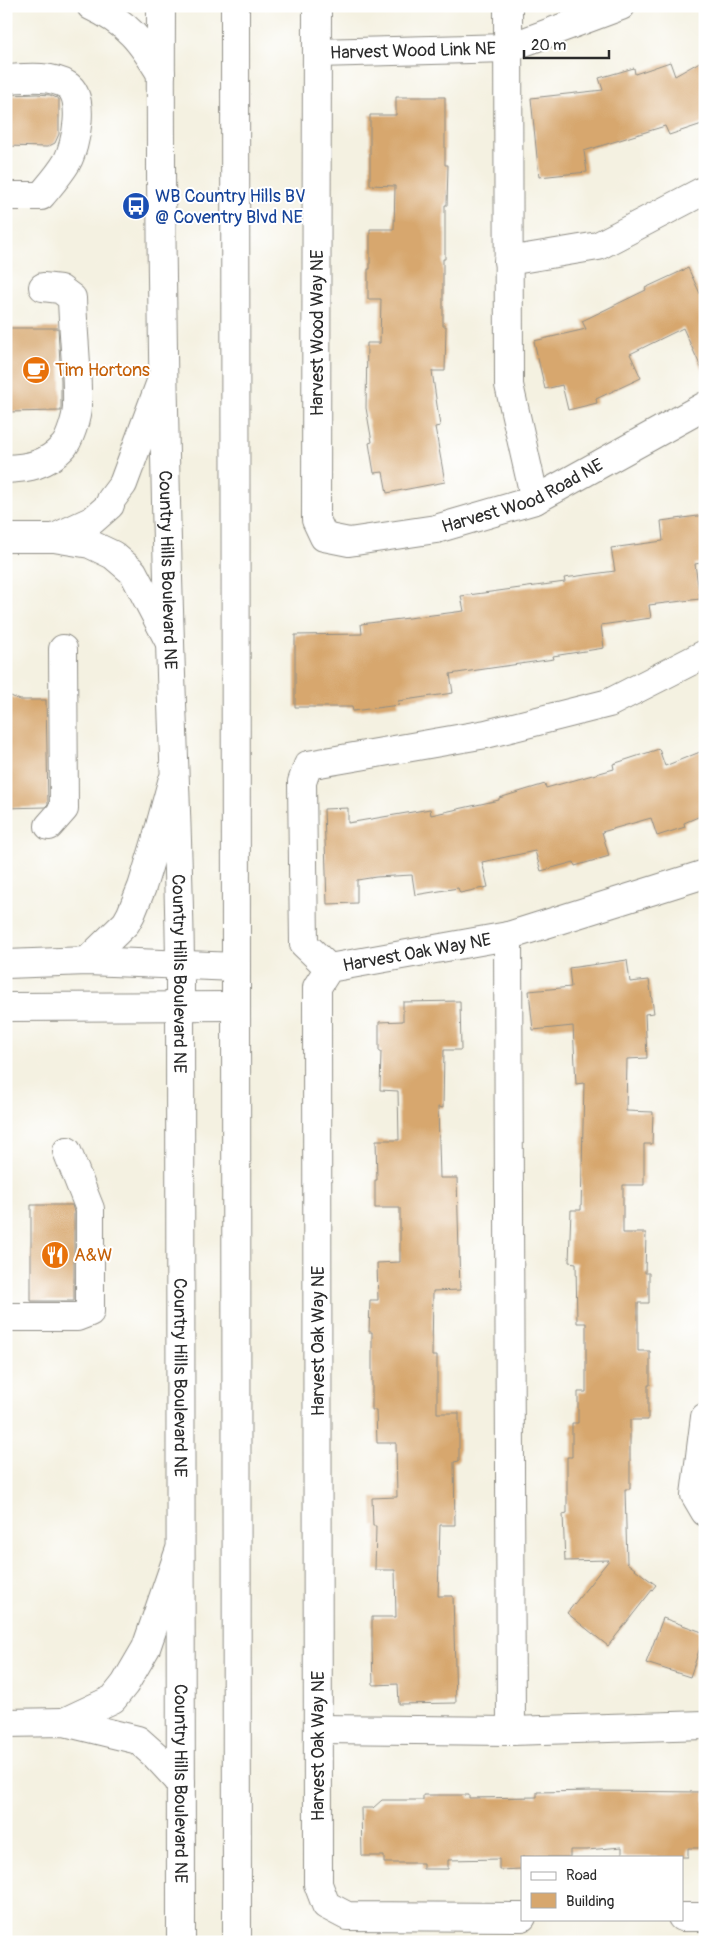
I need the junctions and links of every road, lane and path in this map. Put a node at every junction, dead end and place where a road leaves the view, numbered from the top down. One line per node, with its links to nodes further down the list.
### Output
1 (91, 6): 9 (main road)
2 (162, 6): 9 (main road, Country Hills Boulevard NE)
3 (235, 6): 32 (main road)
4 (317, 6): 8 (main road, Harvest Wood Way NE)
5 (508, 6): 7 (main road)
6 (621, 6): 7 (main road, Harvest Wood Link NE)
7 (508, 48): 8 (main road, Harvest Wood Link NE); 13 (main road)
8 (317, 53): 19 (main road, Harvest Wood Way NE)
9 (161, 74): 15 (main road, Country Hills Boulevard NE)
10 (6, 79): 12 (main road)
11 (705, 190): 13 (main road)
12 (6, 196)
13 (508, 261): 18 (main road)
14 (43, 287): 17 (main road)
15 (163, 376): 21 (main road); 22 (main road, Country Hills Boulevard NE)
16 (705, 406): 18 (main road, Harvest Wood Road NE)
17 (6, 469)
18 (535, 500): 19 (main road, Harvest Wood Road NE)
19 (324, 537)
20 (6, 538): 21 (main road)
21 (54, 538): 22 (main road)
22 (170, 643): 25 (main road, Country Hills Boulevard NE)
23 (63, 649): 26 (main road)
24 (705, 654): 33 (main road)
25 (175, 768): 29 (main road); 31 (main road, Country Hills Boulevard NE)
26 (48, 826)
27 (705, 874): 28 (main road, Harvest Oak Way NE)
28 (508, 936): 33 (main road, Harvest Oak Way NE); 46 (main road)
29 (87, 961): 30 (main road); 31 (main road)
30 (6, 964)
31 (180, 965): 32 (main road); 34 (main road, Country Hills Boulevard NE)
32 (236, 967): 35 (main road)
33 (329, 968): 45 (main road, Harvest Oak Way NE)
34 (180, 1006): 35 (main road); 36 (main road); 41 (main road, Country Hills Boulevard NE)
35 (236, 1006): 52 (main road)
36 (6, 1007)
37 (67, 1151): 38 (main road)
38 (6, 1317)
39 (705, 1417): 40 (main road)
40 (705, 1512)
41 (180, 1549): 42 (main road); 47 (main road, Country Hills Boulevard NE)
42 (64, 1722): 43 (main road); 47 (main road)
43 (6, 1723)
44 (705, 1725): 46 (main road)
45 (319, 1729): 46 (main road); 48 (main road, Harvest Oak Way NE)
46 (511, 1731)
47 (181, 1783): 51 (main road, Country Hills Boulevard NE)
48 (521, 1917)
49 (684, 1917): 50 (main road)
50 (705, 1917)
51 (181, 1942)
52 (237, 1942)

